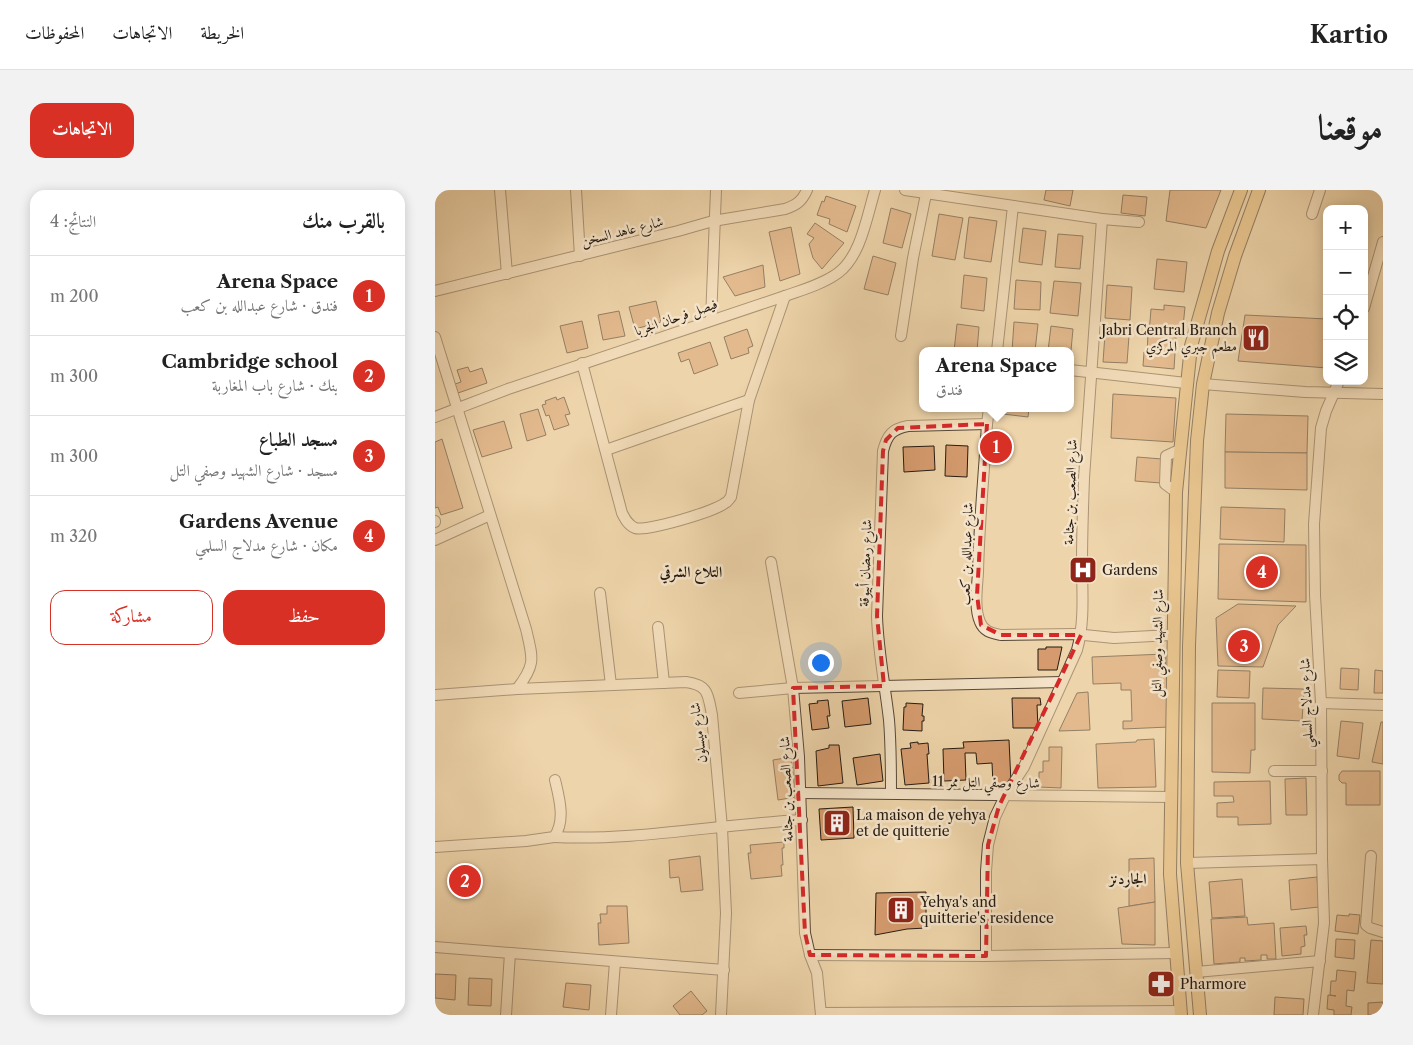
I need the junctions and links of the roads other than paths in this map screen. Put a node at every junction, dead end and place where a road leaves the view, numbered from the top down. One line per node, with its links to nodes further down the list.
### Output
1 (501, 190): 22 (street)
2 (576, 190): 20 (street)
3 (716, 190): 14 (street)
4 (807, 190): 14 (street, شارع عاهد السخن)
5 (875, 190): 25 (street, فيصل فرحان الجربا)
6 (905, 190): 10 (street)
7 (1241, 190): 16 (main road, شارع الشهيد وصفي التل)
8 (1259, 190): 17 (main road)
9 (1320, 190): 12 (street)
10 (926, 194): 11 (street); 27 (street)
11 (1013, 206): 13 (street); 29 (street)
12 (1312, 214)
13 (1102, 219): 15 (street); 32 (street, شارع الصعب بن جثامة)
14 (713, 221): 20 (street, شارع عاهد السخن); 26 (street)
15 (1139, 222)
16 (1228, 222): 17 (main road); 19 (main road, شارع الشهيد وصفي التل)
17 (1245, 227): 21 (main road)
18 (1383, 242): 24 (street)
19 (1218, 250): 21 (main road); 33 (main road, شارع الشهيد وصفي التل)
20 (580, 256): 22 (street, شارع عاهد السخن)
21 (1235, 256): 34 (main road)
22 (507, 274): 23 (street, شارع عاهد السخن)
23 (435, 291)
24 (1368, 295)
25 (785, 296): 26 (street, فيصل فرحان الجربا); 38 (street)
26 (711, 320): 30 (street, فيصل فرحان الجربا)
27 (901, 336)
28 (435, 337): 39 (street)
29 (997, 347)
30 (582, 363): 39 (street, فيصل فرحان الجربا); 43 (street)
31 (1074, 371): 32 (street)
32 (1091, 373): 33 (street); 49 (street, شارع الصعب بن جثامة)
33 (1186, 383): 50 (main road, شارع الشهيد وصفي التل)
34 (1203, 384): 36 (street); 74 (main road)
35 (1337, 385): 36 (street, شارع مدلاج السلمي)
36 (1334, 393): 37 (street); 59 (street, شارع مدلاج السلمي)
37 (1383, 394)
38 (749, 400): 43 (street); 43 (street)
39 (456, 408): 41 (street, فيصل فرحان الجربا); 44 (street)
40 (988, 412): 42 (street, شارع عبدالله بن كعب)
41 (435, 417)
42 (987, 424): 49 (street, شارع عبدالله بن كعب); 54 (street, شارع رمضان أبيوقة)
43 (606, 450)
44 (490, 515): 45 (street); 56 (street)
45 (435, 540)
46 (771, 562): 55 (street, شارع الصعب بن جثامة)
47 (599, 593): 53 (street)
48 (658, 626): 52 (street)
49 (1081, 635): 50 (street, شارع عبدالله بن كعب); 51 (street, شارع الصعب بن جثامة)
50 (1172, 635): 67 (main road, شارع الشهيد وصفي التل)
51 (1062, 682): 54 (street); 66 (street, شارع الصعب بن جثامة)
52 (664, 683): 53 (street, شارع ميسلون); 69 (street, شارع ميسلون)
53 (611, 686): 56 (street, شارع ميسلون)
54 (884, 686): 55 (street); 65 (street, شارع رمضان أبيوقة)
55 (793, 688): 57 (street); 64 (street, شارع الصعب بن جثامة)
56 (517, 689): 58 (street, شارع ميسلون)
57 (739, 693)
58 (435, 695)
59 (1321, 703): 60 (street); 62 (street, شارع مدلاج السلمي)
60 (1383, 705)
61 (1274, 771): 62 (street)
62 (1322, 771): 73 (street, شارع مدلاج السلمي)
63 (555, 780): 70 (street)
64 (801, 793): 65 (street, شارع وصفي التل ممر 11); 68 (street, شارع الصعب بن جثامة)
65 (891, 793): 66 (street, شارع وصفي التل ممر 11)
66 (1005, 796): 67 (street, شارع وصفي التل ممر 11); 80 (street, شارع الصعب بن جثامة)
67 (1170, 797): 77 (main road, شارع الشهيد وصفي التل)
68 (801, 820): 69 (street); 79 (street, شارع الصعب بن جثامة)
69 (722, 828): 70 (street); 83 (street, شارع ميسلون)
70 (554, 837): 71 (street)
71 (435, 846)
72 (1371, 856): 75 (street)
73 (1322, 860): 74 (street); 81 (street, شارع مدلاج السلمي)
74 (1187, 863): 84 (main road)
75 (1383, 932)
76 (435, 947): 78 (street)
77 (1175, 953): 80 (street); 85 (main road, شارع الشهيد وصفي التل)
78 (510, 954): 82 (street); 87 (street)
79 (810, 955): 80 (street); 86 (street, شارع الصعب بن جثامة)
80 (986, 956)
81 (1320, 961): 84 (street); 91 (street, شارع مدلاج السلمي)
82 (615, 962): 83 (street); 88 (street)
83 (724, 970): 89 (street, شارع ميسلون)
84 (1196, 972): 90 (main road)
85 (1181, 1013): 86 (street)
86 (821, 1014)
87 (506, 1015)
88 (611, 1015)
89 (721, 1015)
90 (1200, 1015)
91 (1313, 1015)

